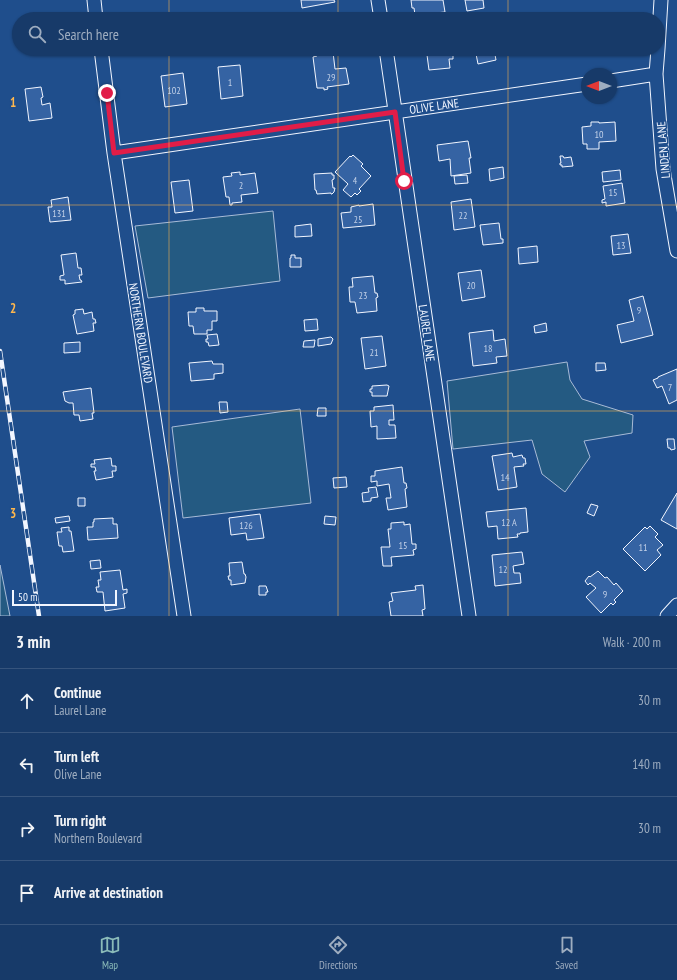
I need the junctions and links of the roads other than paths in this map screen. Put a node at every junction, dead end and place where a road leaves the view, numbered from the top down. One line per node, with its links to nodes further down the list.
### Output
1 (94, 0): 4 (street)
2 (378, 0): 5 (street)
3 (661, 0): 6 (street, LINDEN LANE)
4 (95, 12)
5 (380, 12)
6 (660, 12)
7 (102, 56): 14 (street, NORTHERN BOULEVARD)
8 (387, 56): 13 (street, LAUREL LANE)
9 (657, 56): 10 (street, LINDEN LANE)
10 (656, 74): 11 (street); 15 (street, LINDEN LANE)
11 (617, 80)
12 (581, 85): 13 (street, OLIVE LANE)
13 (395, 112): 14 (street, OLIVE LANE); 18 (street, LAUREL LANE)
14 (114, 153): 17 (street, NORTHERN BOULEVARD)
15 (677, 251)
16 (677, 605): 19 (street)
17 (184, 616)
18 (468, 616)
19 (667, 616)

